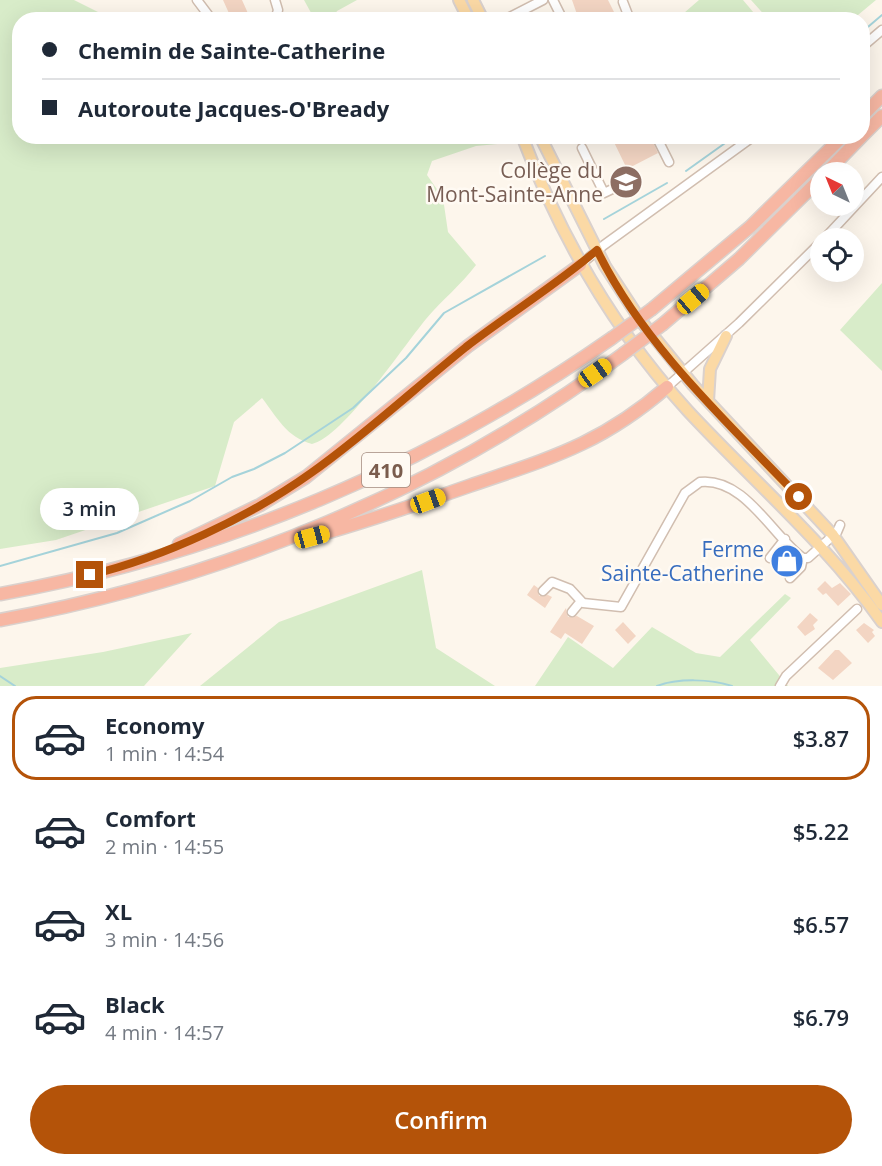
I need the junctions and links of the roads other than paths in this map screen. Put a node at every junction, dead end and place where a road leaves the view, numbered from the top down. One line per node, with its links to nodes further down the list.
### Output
1 (543, 0): 3 (street)
2 (622, 2): 4 (street)
3 (520, 12)
4 (626, 12)
5 (882, 30): 6 (street)
6 (870, 41)
7 (882, 96): 8 (highway)
8 (870, 108)
9 (882, 116): 10 (highway)
10 (870, 128)
11 (525, 144): 26 (main road)
12 (544, 144): 24 (main road)
13 (660, 144): 18 (street)
14 (743, 144): 24 (street)
15 (835, 144): 38 (highway, 410, bridge)
16 (854, 144): 19 (highway)
17 (582, 148): 21 (street)
18 (669, 162)
19 (837, 162)
20 (882, 177): 23 (street)
21 (623, 184)
22 (810, 190): 35 (highway, 410, bridge)
23 (834, 228)
24 (597, 250): 26 (street); 28 (main road)
25 (810, 253): 27 (street)
26 (580, 265): 29 (main road); 38 (highway)
27 (726, 336): 28 (street); 30 (main road)
28 (683, 374): 29 (street); 30 (main road)
29 (667, 387): 34 (main road); 35 (highway)
30 (708, 401): 32 (main road)
31 (840, 525): 32 (street)
32 (833, 535): 34 (street); 44 (main road)
33 (784, 539): 36 (street); 37 (street); 43 (street)
34 (820, 547): 36 (street); 48 (main road)
35 (248, 554): 47 (highway, 410)
36 (801, 557): 39 (street); 40 (street)
37 (770, 558)
38 (142, 562): 42 (highway, 410)
39 (791, 562)
40 (790, 578)
41 (543, 591): 43 (street)
42 (0, 594)
43 (580, 601): 46 (street)
44 (882, 605)
45 (857, 609): 49 (street)
46 (572, 612)
47 (0, 620)
48 (882, 622)
49 (780, 686)

